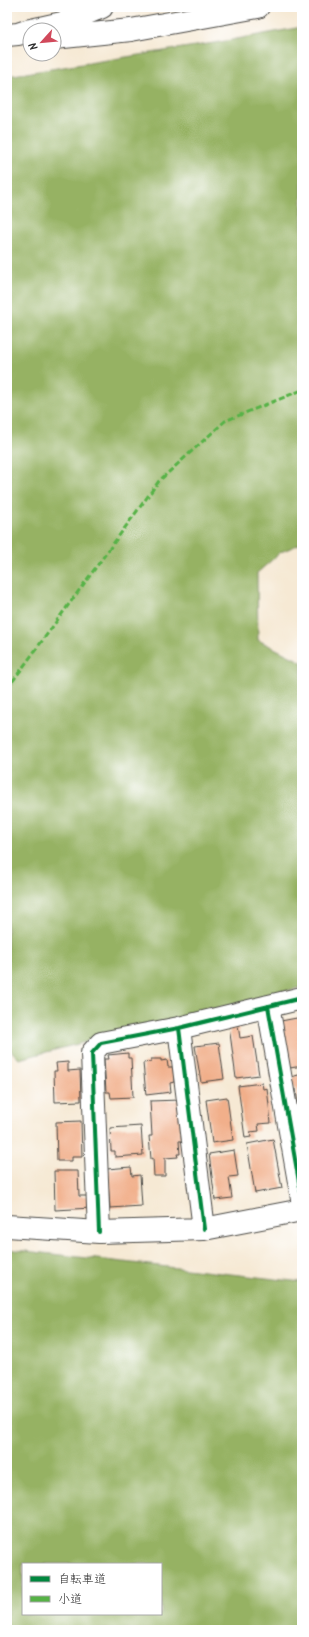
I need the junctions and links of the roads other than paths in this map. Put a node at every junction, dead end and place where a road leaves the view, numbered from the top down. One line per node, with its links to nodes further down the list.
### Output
1 (102, 7): 3 (street)
2 (258, 7): 4 (street)
3 (62, 22)
4 (62, 37)
5 (302, 998): 6 (street)
6 (268, 1006): 7 (street); 8 (street)
7 (179, 1028): 11 (street); 12 (street)
8 (302, 1199)
9 (302, 1210): 11 (street)
10 (7, 1226): 12 (street)
11 (204, 1229): 12 (street)
12 (99, 1232)

